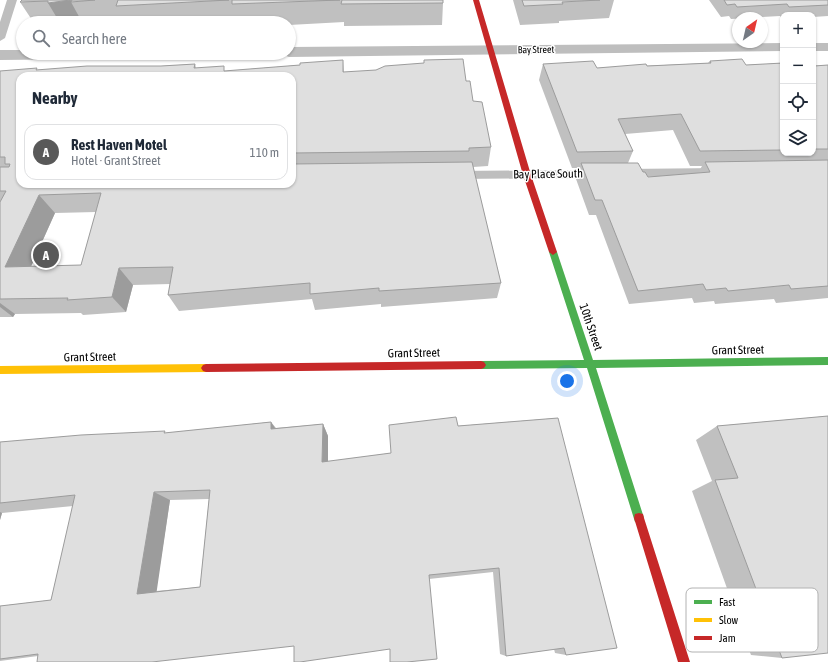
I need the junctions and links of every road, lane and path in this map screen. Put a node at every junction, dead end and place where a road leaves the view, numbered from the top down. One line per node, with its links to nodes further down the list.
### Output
1 (12, 0): 3 (lane)
2 (476, 0): 7 (street, 10th Street)
3 (0, 38)
4 (780, 47): 7 (street, Bay Street)
5 (816, 47): 6 (street)
6 (828, 47)
7 (491, 50): 8 (street, Bay Street); 12 (street, 10th Street)
8 (296, 52)
9 (0, 55): 10 (street)
10 (16, 55)
11 (733, 172): 12 (lane, Bay Place South)
12 (527, 175): 13 (lane, Bay Place South); 15 (street, 10th Street)
13 (441, 176)
14 (828, 361): 15 (street, Grant Street)
15 (590, 363): 16 (street, Grant Street); 17 (street, 10th Street)
16 (0, 370)
17 (684, 662)

